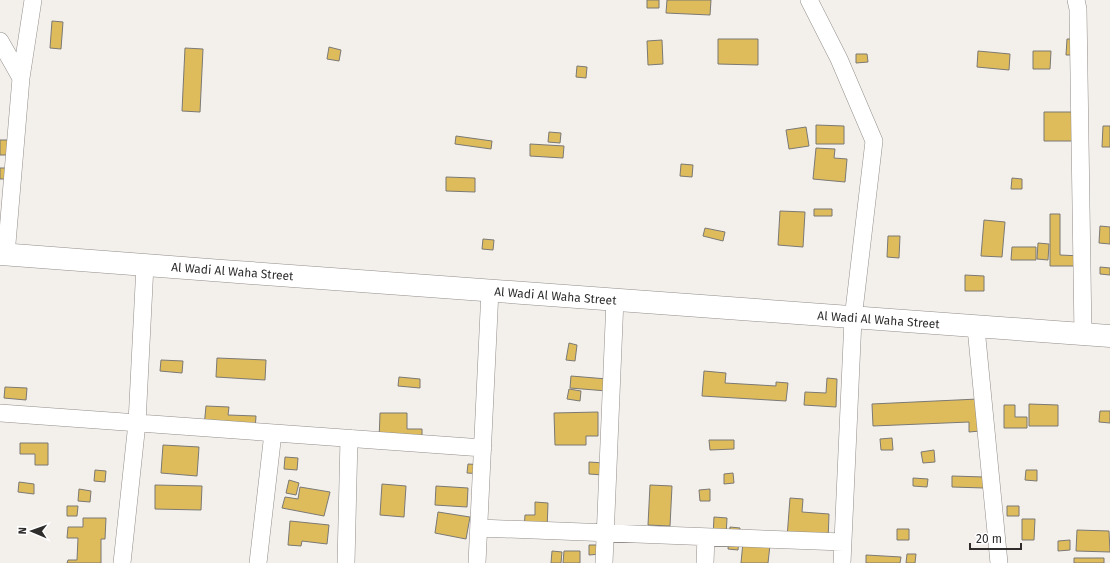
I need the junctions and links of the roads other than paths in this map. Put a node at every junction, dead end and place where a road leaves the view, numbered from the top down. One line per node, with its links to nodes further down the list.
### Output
1 (33, 0): 5 (street)
2 (809, 0): 10 (street)
3 (1076, 0): 12 (street)
4 (0, 41): 5 (street)
5 (21, 78): 6 (street)
6 (3, 255): 7 (main road, Al Wadi Al Waha Street)
7 (145, 265): 8 (main road, Al Wadi Al Waha Street); 15 (street)
8 (490, 290): 9 (main road, Al Wadi Al Waha Street); 18 (street)
9 (615, 299): 10 (main road, Al Wadi Al Waha Street); 20 (street)
10 (853, 319): 11 (main road, Al Wadi Al Waha Street); 22 (street)
11 (976, 328): 12 (main road, Al Wadi Al Waha Street); 30 (street)
12 (1084, 335): 13 (main road, Al Wadi Al Waha Street)
13 (1110, 336)
14 (0, 413): 15 (street)
15 (137, 423): 16 (street); 23 (street)
16 (273, 433): 17 (street); 24 (street)
17 (349, 438): 18 (street); 25 (street)
18 (483, 448): 19 (street)
19 (479, 528): 20 (street); 26 (street)
20 (606, 533): 21 (street); 27 (street)
21 (706, 537): 22 (street); 28 (street)
22 (843, 542): 29 (street)
23 (122, 563)
24 (258, 563)
25 (346, 563)
26 (478, 563)
27 (604, 563)
28 (705, 563)
29 (842, 563)
30 (999, 563)

